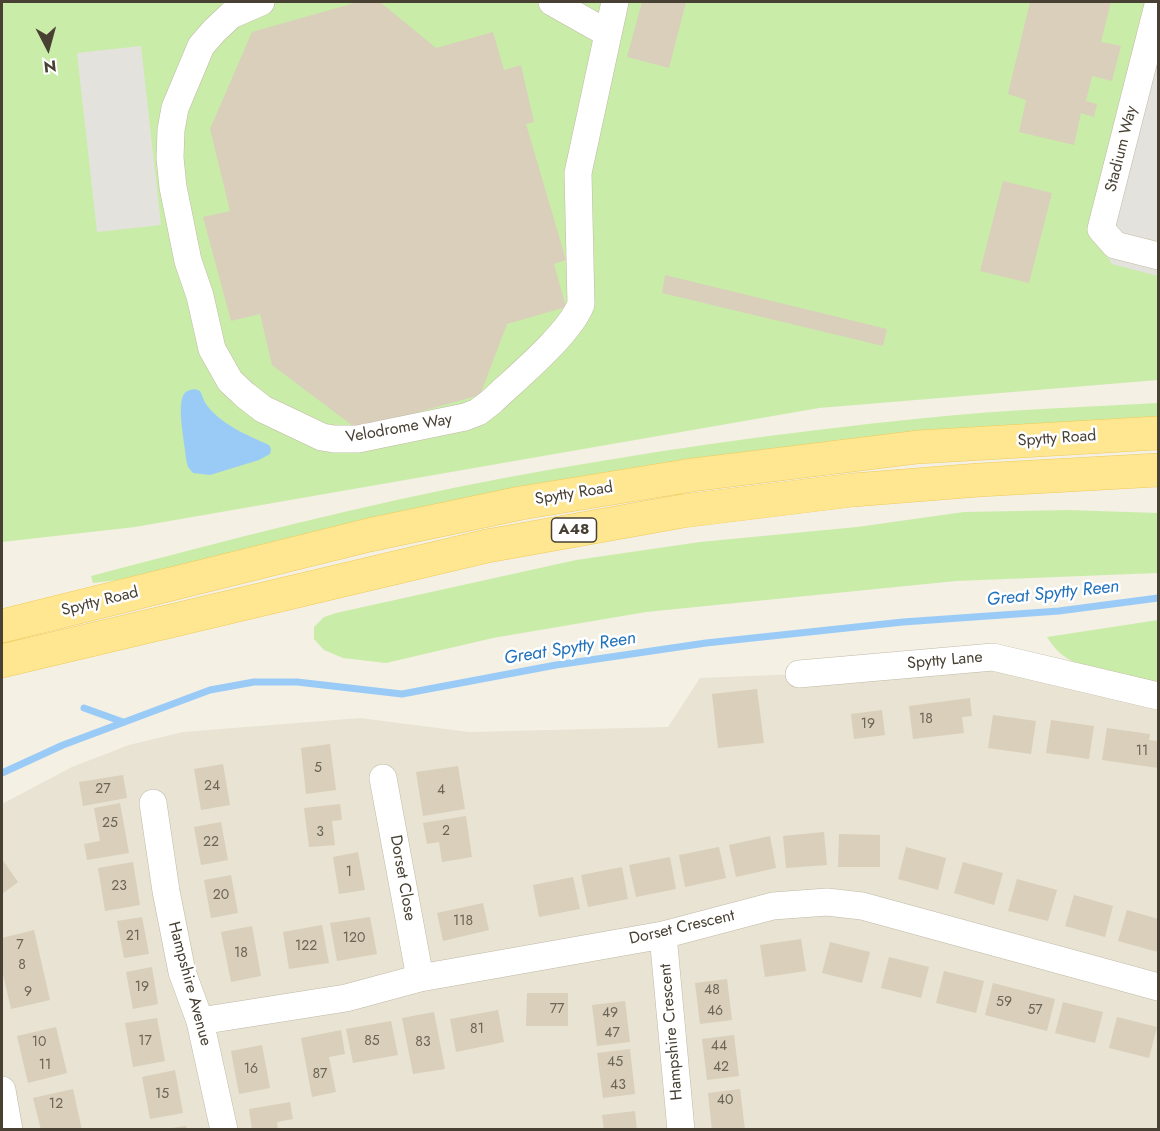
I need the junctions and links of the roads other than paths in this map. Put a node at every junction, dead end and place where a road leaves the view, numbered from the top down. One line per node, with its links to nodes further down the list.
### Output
1 (261, 2): 5 (street, Velodrome Way)
2 (552, 2): 5 (street)
3 (615, 2): 5 (street, Velodrome Way)
4 (1158, 5): 6 (street, Stadium Way)
5 (607, 33)
6 (1158, 256)
7 (1158, 434): 9 (main road, Spytty Road / A48)
8 (1149, 472): 10 (main road, A48)
9 (2, 626)
10 (2, 661)
11 (799, 674): 12 (street, Spytty Lane)
12 (1158, 696)
13 (383, 778): 16 (street, Dorset Close)
14 (153, 803): 18 (street, Hampshire Avenue)
15 (663, 935): 16 (street, Dorset Crescent); 17 (street, Dorset Crescent); 22 (street, Hampshire Crescent)
16 (420, 978): 18 (street, Dorset Crescent)
17 (1158, 987)
18 (200, 1021): 21 (street, Hampshire Avenue)
19 (2, 1090): 20 (street)
20 (9, 1130)
21 (224, 1130)
22 (681, 1130)

